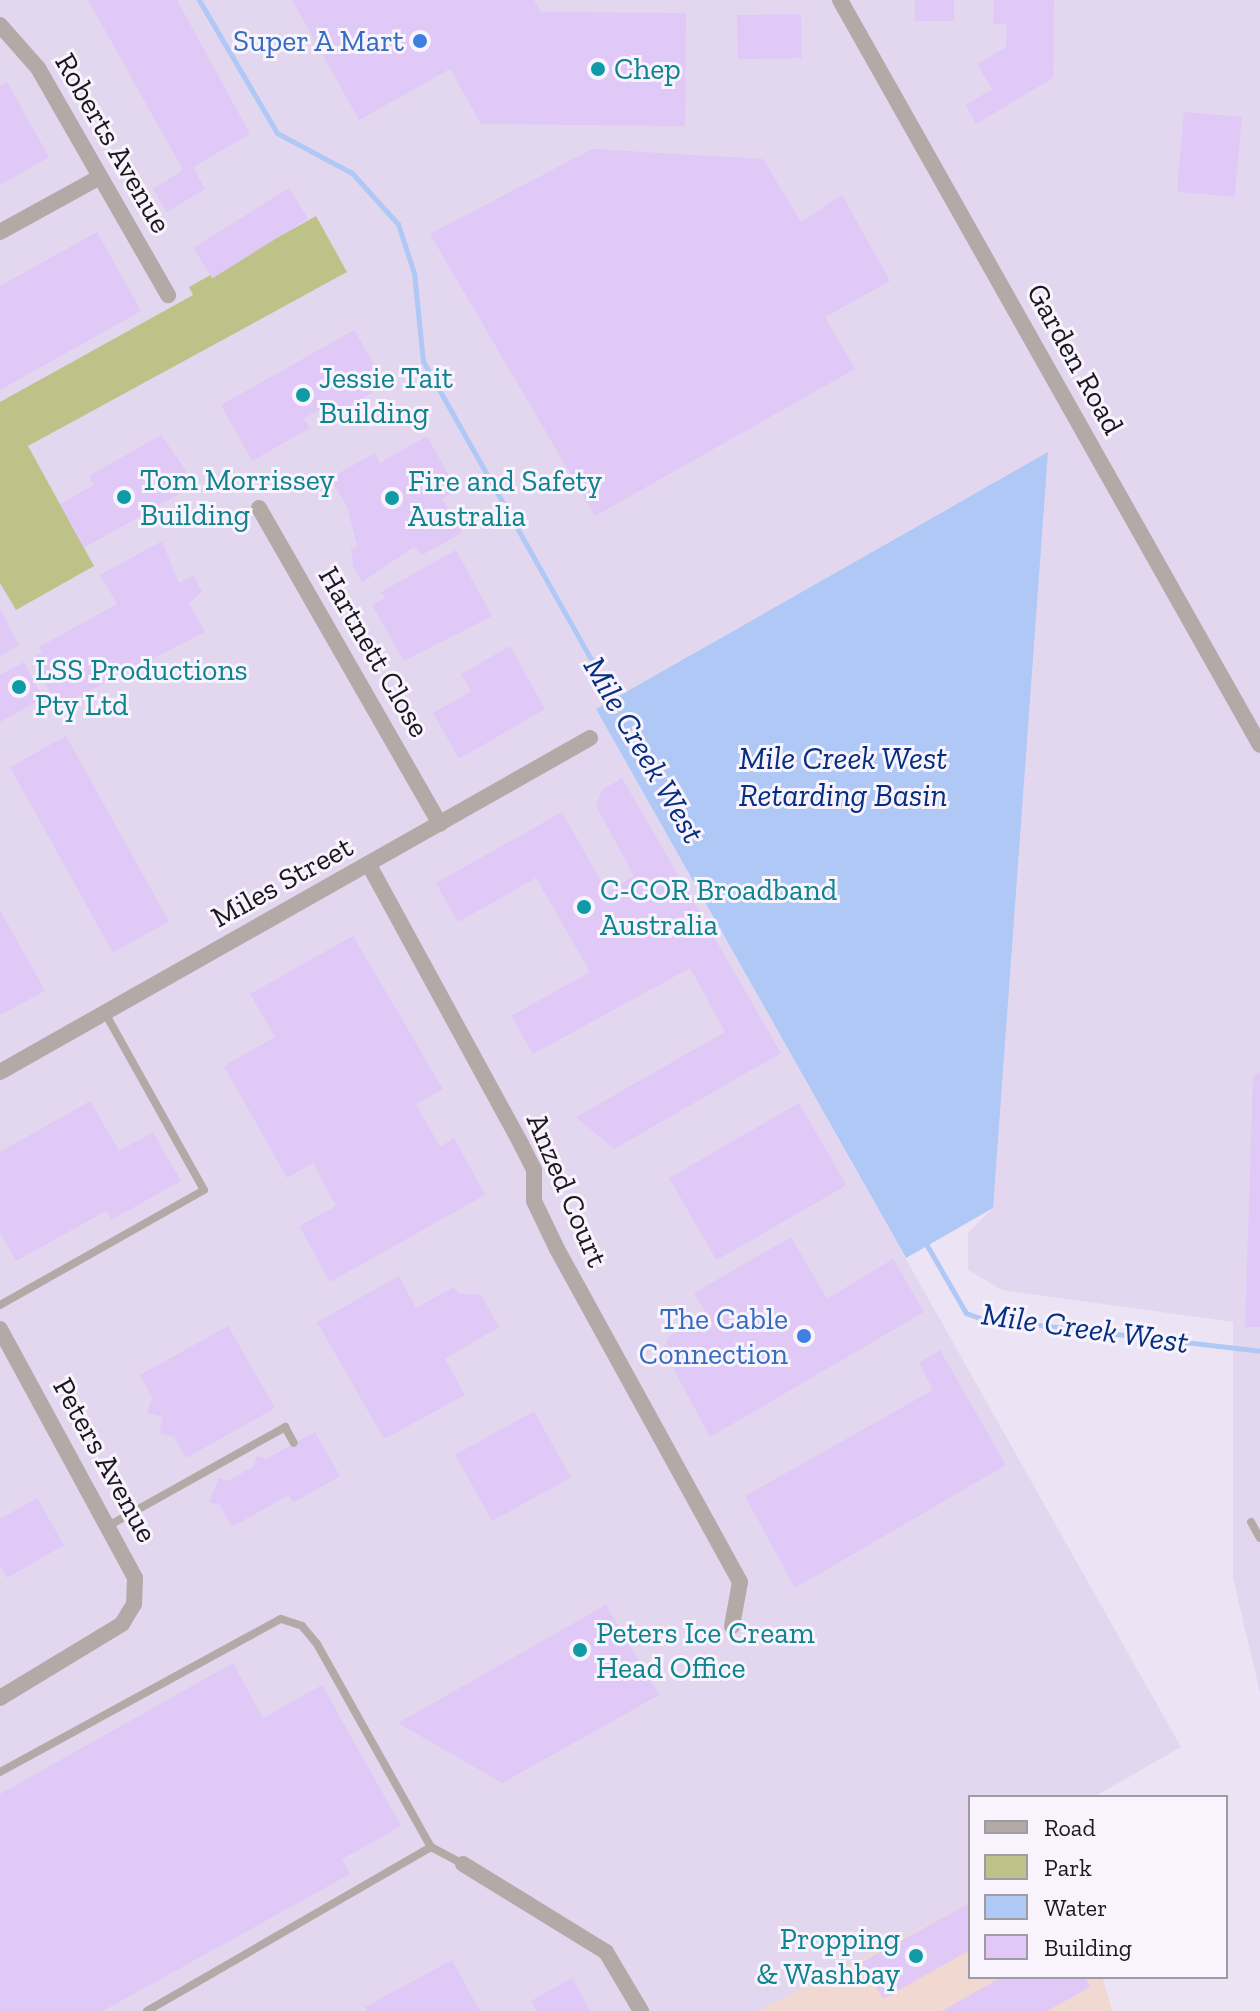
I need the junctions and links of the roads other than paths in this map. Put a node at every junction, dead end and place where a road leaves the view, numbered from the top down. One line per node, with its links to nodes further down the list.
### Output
1 (840, 0): 8 (street, Garden Road)
2 (0, 25): 3 (street, Roberts Avenue)
3 (100, 177): 4 (street); 5 (street, Roberts Avenue)
4 (0, 232)
5 (168, 295)
6 (259, 508): 9 (street, Hartnett Close)
7 (590, 738): 9 (street, Miles Street)
8 (1260, 745)
9 (440, 824): 10 (street, Miles Street)
10 (369, 865): 11 (street, Miles Street); 19 (street, Anzed Court)
11 (105, 1013): 12 (street, Miles Street); 13 (lane)
12 (0, 1072)
13 (0, 1305)
14 (0, 1329): 17 (street, Peters Avenue)
15 (294, 1443): 17 (lane)
16 (1251, 1522): 18 (lane)
17 (110, 1525): 20 (street, Peters Avenue)
18 (1260, 1538)
19 (732, 1626)
20 (0, 1698)
21 (0, 1772): 22 (lane)
22 (431, 1847): 23 (lane); 24 (lane)
23 (463, 1864): 25 (street)
24 (147, 2011)
25 (641, 2011)

